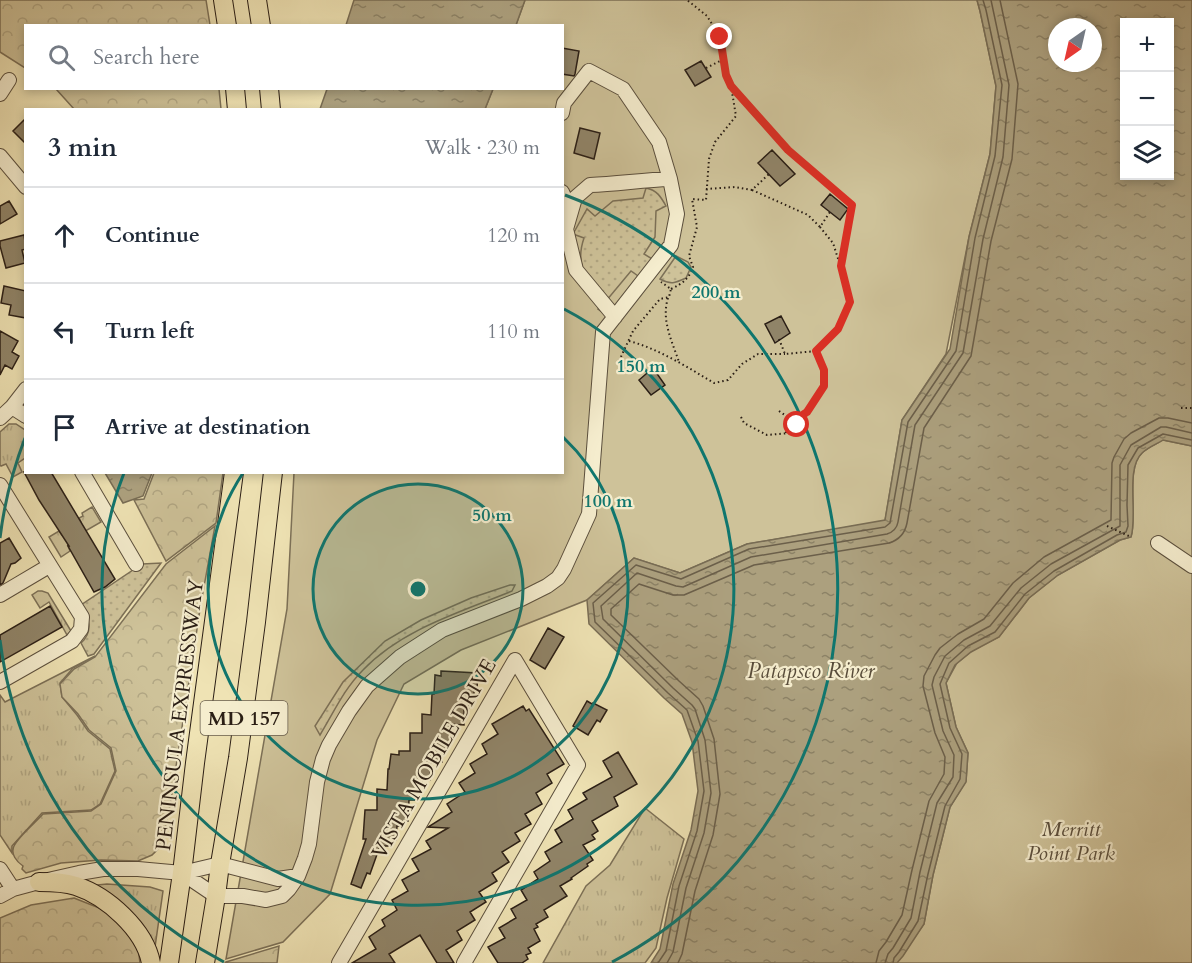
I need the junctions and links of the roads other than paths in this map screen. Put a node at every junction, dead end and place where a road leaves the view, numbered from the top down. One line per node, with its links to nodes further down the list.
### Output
1 (222, 0): 3 (main road)
2 (256, 0): 4 (main road)
3 (226, 24)
4 (261, 24)
5 (9, 80): 8 (street)
6 (235, 90): 9 (main road)
7 (269, 90): 10 (main road)
8 (0, 94)
9 (237, 108)
10 (272, 108)
11 (563, 108): 13 (street)
12 (0, 156): 14 (street)
13 (670, 179): 16 (street); 17 (street)
14 (24, 185)
15 (564, 196): 16 (street)
16 (571, 212): 17 (street)
17 (615, 317): 36 (street)
18 (24, 392): 19 (street)
19 (12, 407): 20 (street); 21 (street)
20 (24, 415)
21 (0, 418)
22 (83, 474): 28 (street)
23 (234, 474): 35 (main road, PENINSULA EXPRESSWAY / MD 157)
24 (273, 474): 33 (main road, MD 157)
25 (0, 485): 26 (street)
26 (5, 505): 29 (street)
27 (1158, 543): 30 (street)
28 (136, 564)
29 (49, 566): 31 (street); 32 (street)
30 (1192, 566)
31 (0, 595)
32 (0, 682)
33 (220, 864): 35 (street); 36 (street); 39 (main road, MD 157)
34 (0, 869): 38 (street)
35 (182, 873): 37 (street); 39 (street); 41 (main road, PENINSULA EXPRESSWAY / MD 157)
36 (298, 876): 39 (street)
37 (39, 882): 38 (street); 40 (main road)
38 (6, 893)
39 (216, 896): 42 (main road, MD 157)
40 (151, 963)
41 (169, 963)
42 (205, 963)
43 (339, 963): 44 (street, VISTA MOBILE DRIVE)
44 (464, 963)

